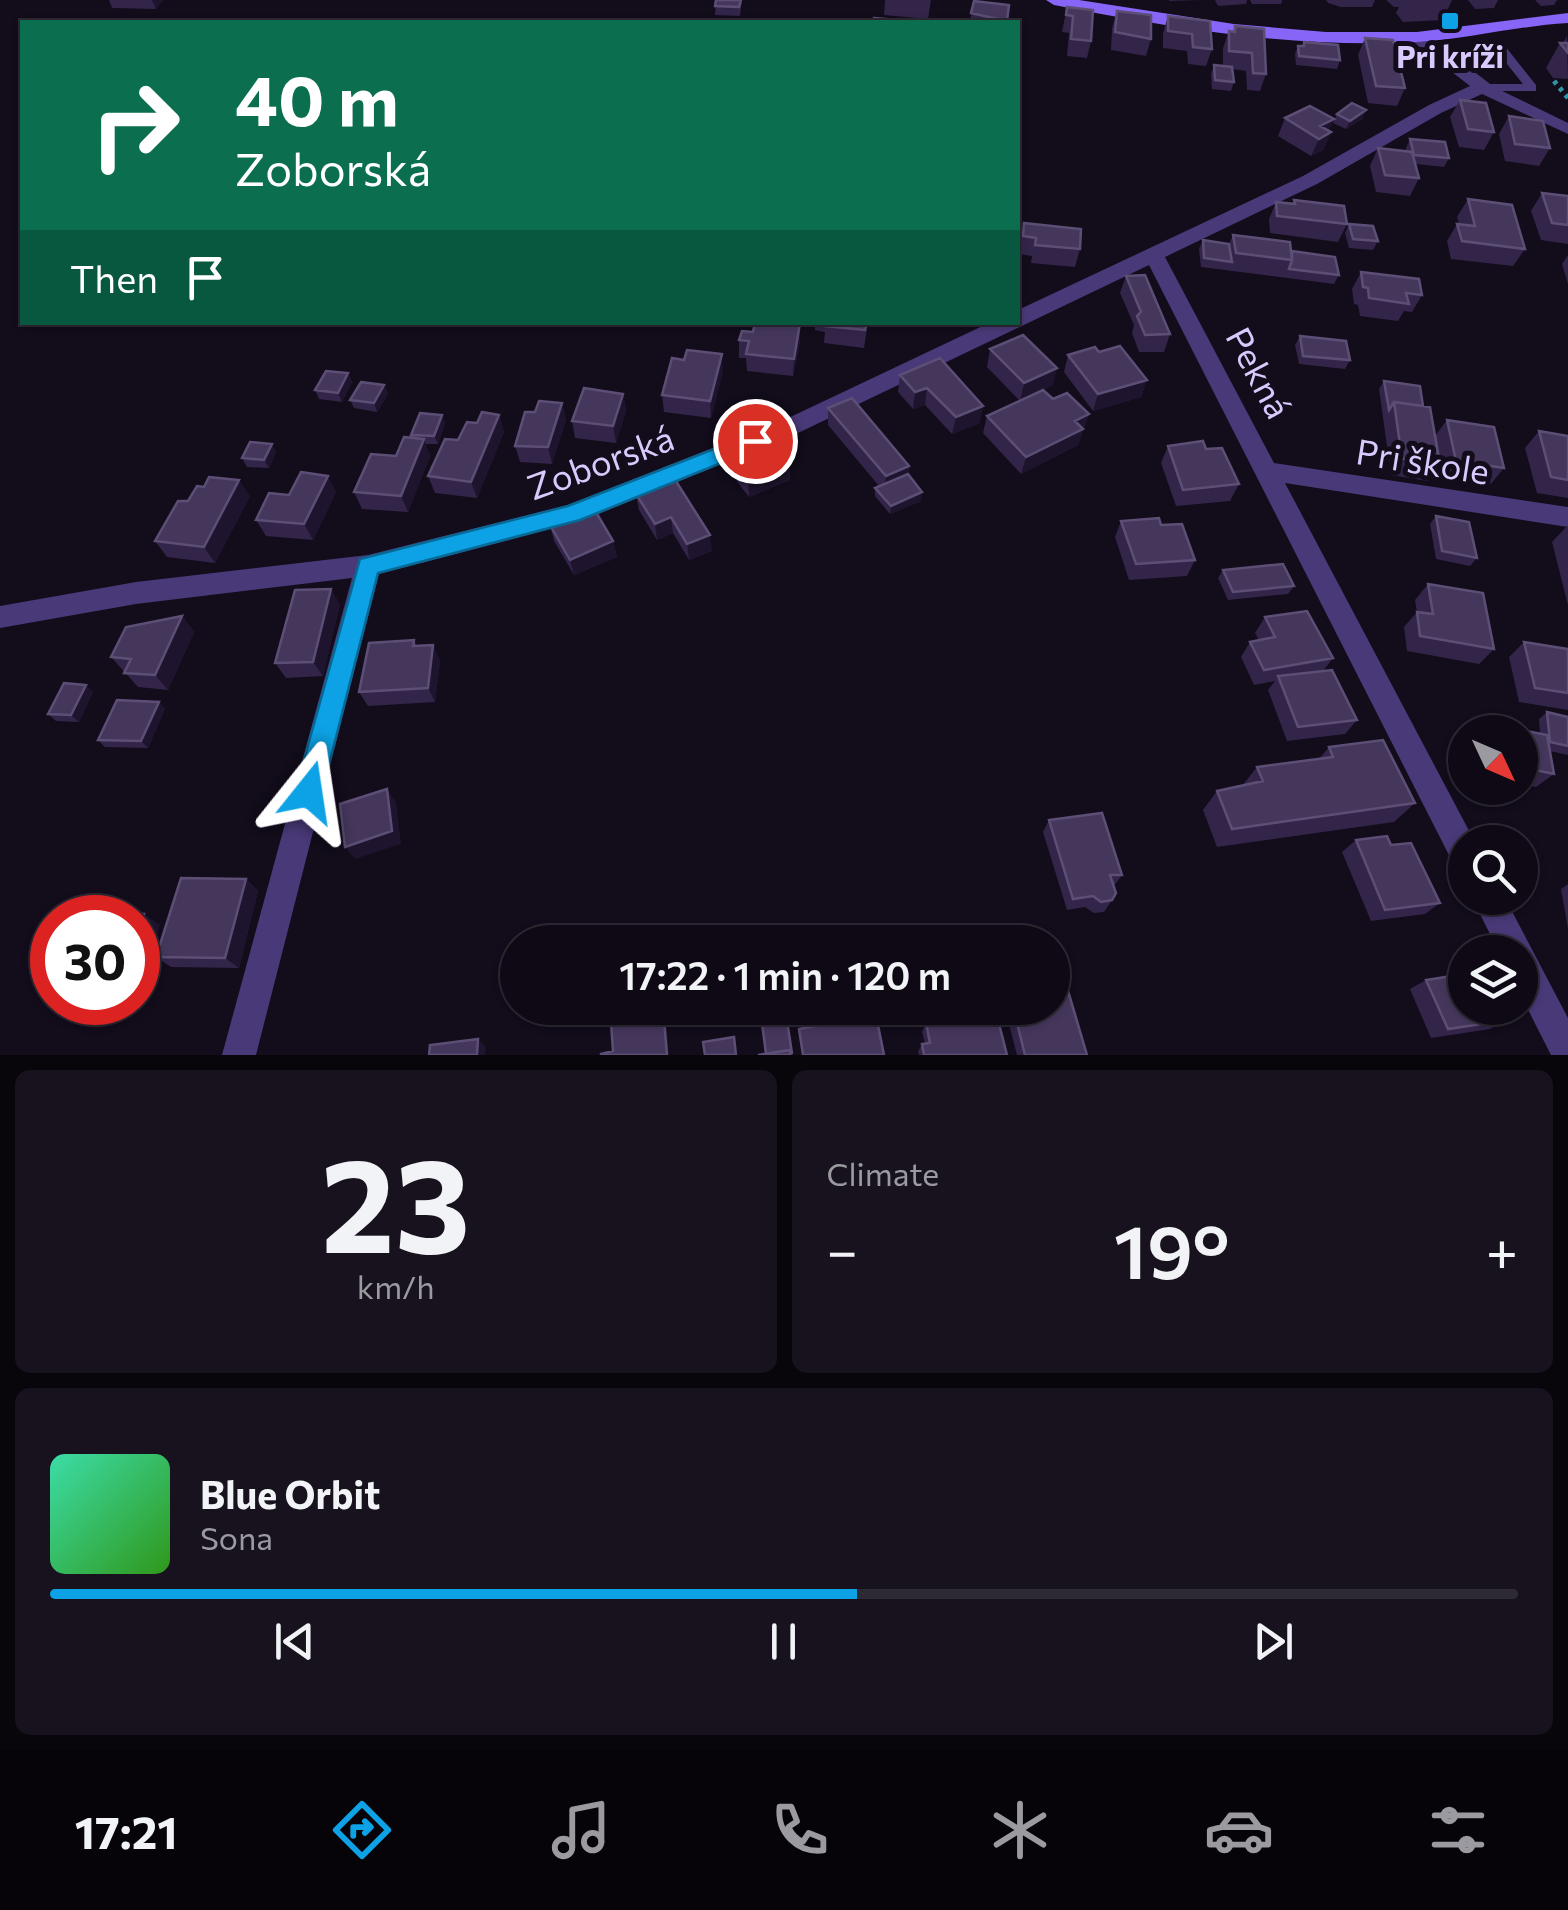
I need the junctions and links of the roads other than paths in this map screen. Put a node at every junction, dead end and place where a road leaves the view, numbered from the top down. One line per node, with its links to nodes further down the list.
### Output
1 (1054, 0): 3 (street)
2 (1568, 18): 3 (street)
3 (1418, 37): 5 (street)
4 (1501, 49): 5 (lane)
5 (1482, 88): 6 (street); 7 (street)
6 (1568, 129)
7 (1154, 255): 8 (street); 10 (street, Pekná)
8 (1020, 318)
9 (1004, 325): 12 (street, Zoborská)
10 (1267, 472): 11 (street, Pri škole); 14 (street, Pekná)
11 (1568, 517)
12 (368, 566): 13 (street, Zoborská); 17 (street)
13 (0, 617)
14 (1450, 825)
15 (1538, 992): 16 (street)
16 (1564, 1037)
17 (239, 1055)

